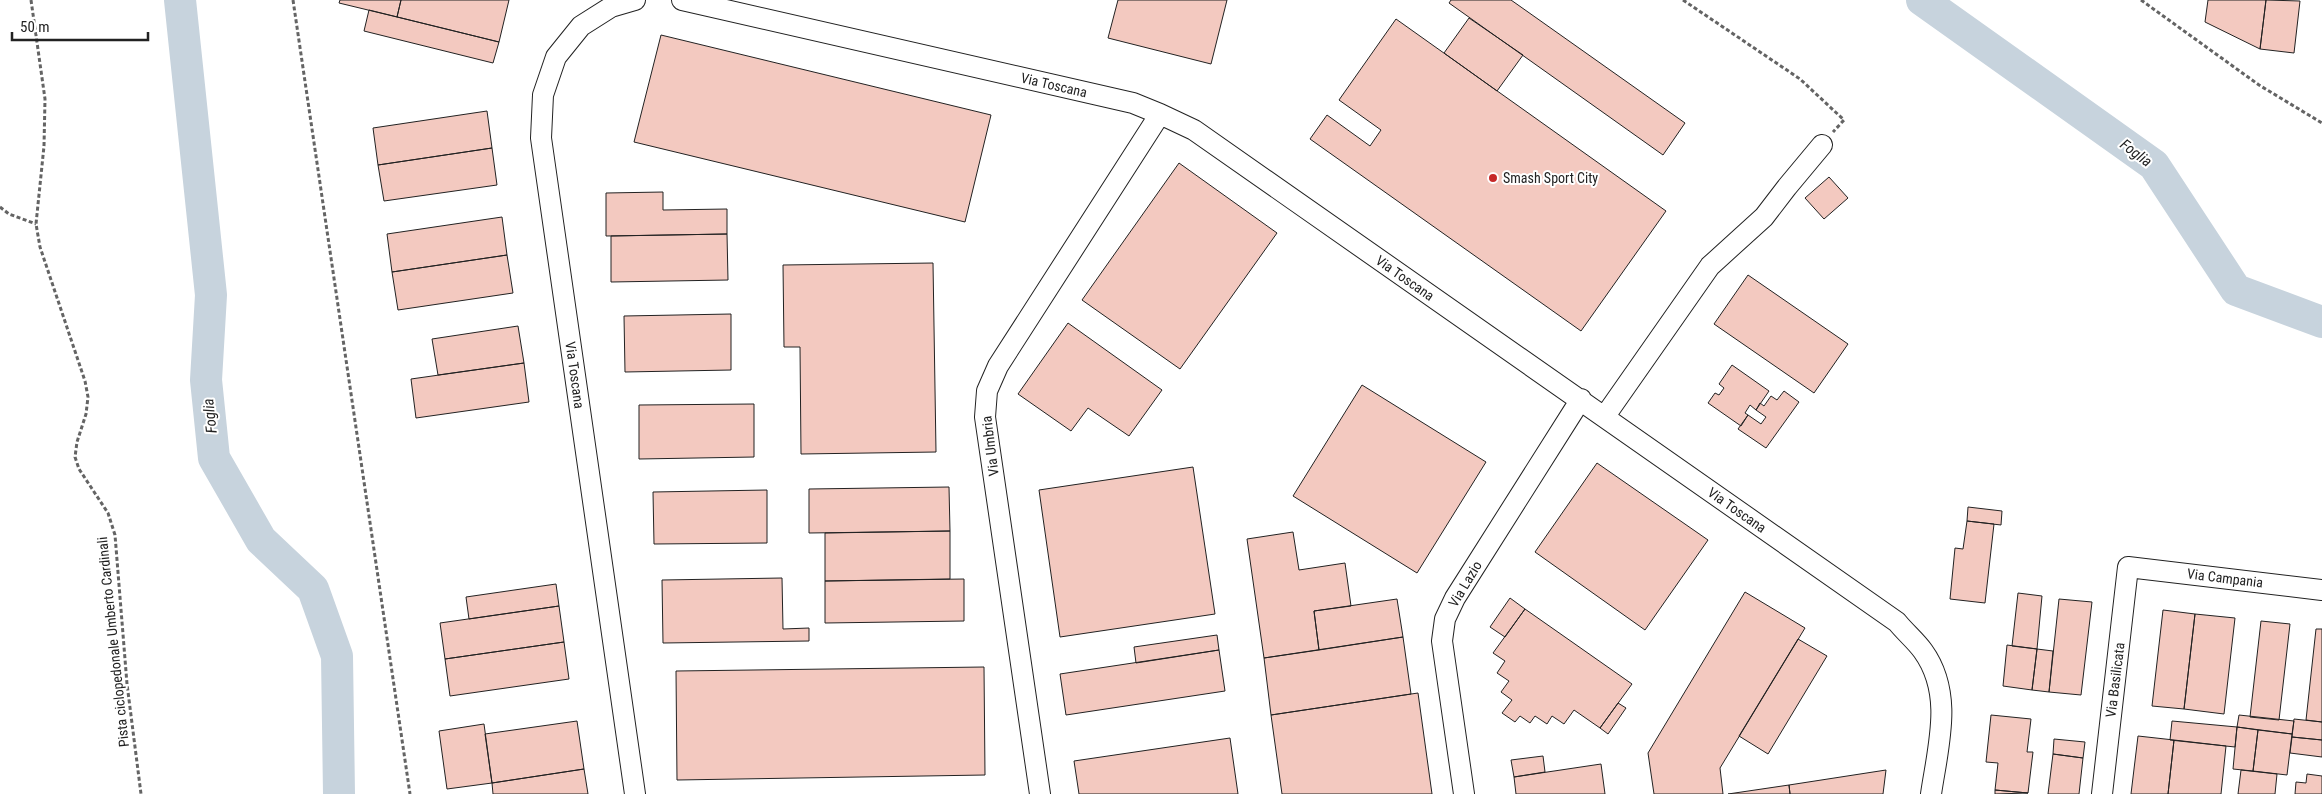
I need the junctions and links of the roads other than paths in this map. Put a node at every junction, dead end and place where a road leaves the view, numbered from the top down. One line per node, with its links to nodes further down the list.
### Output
1 (635, 0): 9 (street, Via Toscana)
2 (682, 0): 3 (street, Via Toscana)
3 (1160, 114): 5 (street, Via Toscana); 10 (street, Via Umbria)
4 (1822, 146): 6 (street)
5 (1581, 400): 6 (street, Via Toscana); 11 (street, Via Lazio)
6 (1605, 416): 12 (street, Via Toscana)
7 (2128, 567): 8 (street, Via Campania); 13 (street, Via Basilicata)
8 (2322, 590)
9 (635, 794)
10 (1040, 794)
11 (1464, 794)
12 (1931, 794)
13 (2102, 794)

